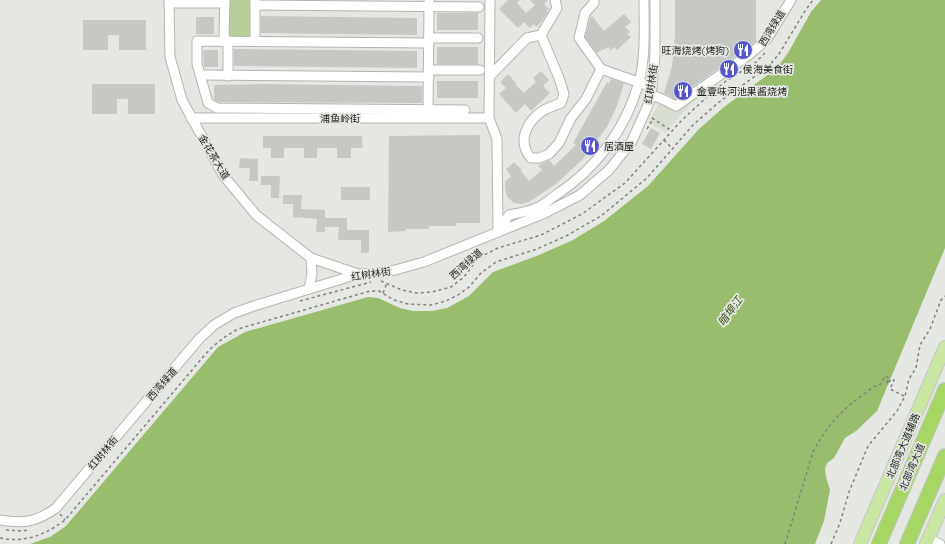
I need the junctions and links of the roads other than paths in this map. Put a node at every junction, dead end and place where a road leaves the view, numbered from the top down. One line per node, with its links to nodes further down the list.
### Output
1 (490, 0): 22 (street)
2 (555, 0): 12 (street)
3 (594, 0): 17 (street)
4 (644, 0): 23 (street)
5 (655, 0): 24 (street, 红树林街)
6 (792, 0): 24 (street)
7 (169, 1): 8 (street); 27 (street, 金花茶大道)
8 (225, 1): 15 (street)
9 (255, 2): 10 (street); 16 (street)
10 (429, 3): 11 (street); 14 (street)
11 (479, 6)
12 (541, 35): 17 (street); 22 (street)
13 (478, 38): 14 (street)
14 (429, 40): 16 (street); 19 (street)
15 (227, 41): 16 (street); 20 (street); 21 (street)
16 (255, 41)
17 (601, 69): 23 (street)
18 (480, 70): 19 (street)
19 (429, 74): 21 (street); 25 (street)
20 (200, 75): 21 (street); 25 (street)
21 (228, 76)
22 (490, 76): 28 (street)
23 (639, 82): 24 (street); 29 (street)
24 (652, 91): 29 (street, 红树林街)
25 (428, 110): 26 (street)
26 (464, 110)
27 (191, 118): 28 (street, 浦鱼岭街); 30 (street, 金花茶大道)
28 (489, 118): 29 (street)
29 (498, 232): 31 (street, 红树林街)
30 (311, 258): 31 (street, 金花茶大道); 32 (street)
31 (358, 274): 32 (street, 红树林街)
32 (309, 289): 37 (street, 红树林街)
33 (945, 347): 39 (main road, 北部湾大道辅路)
34 (945, 390): 40 (highway, 北部湾大道)
35 (945, 456): 41 (highway)
36 (945, 500): 38 (main road)
37 (0, 520)
38 (927, 541): 42 (street)
39 (860, 544)
40 (879, 544)
41 (907, 544)
42 (940, 544)

